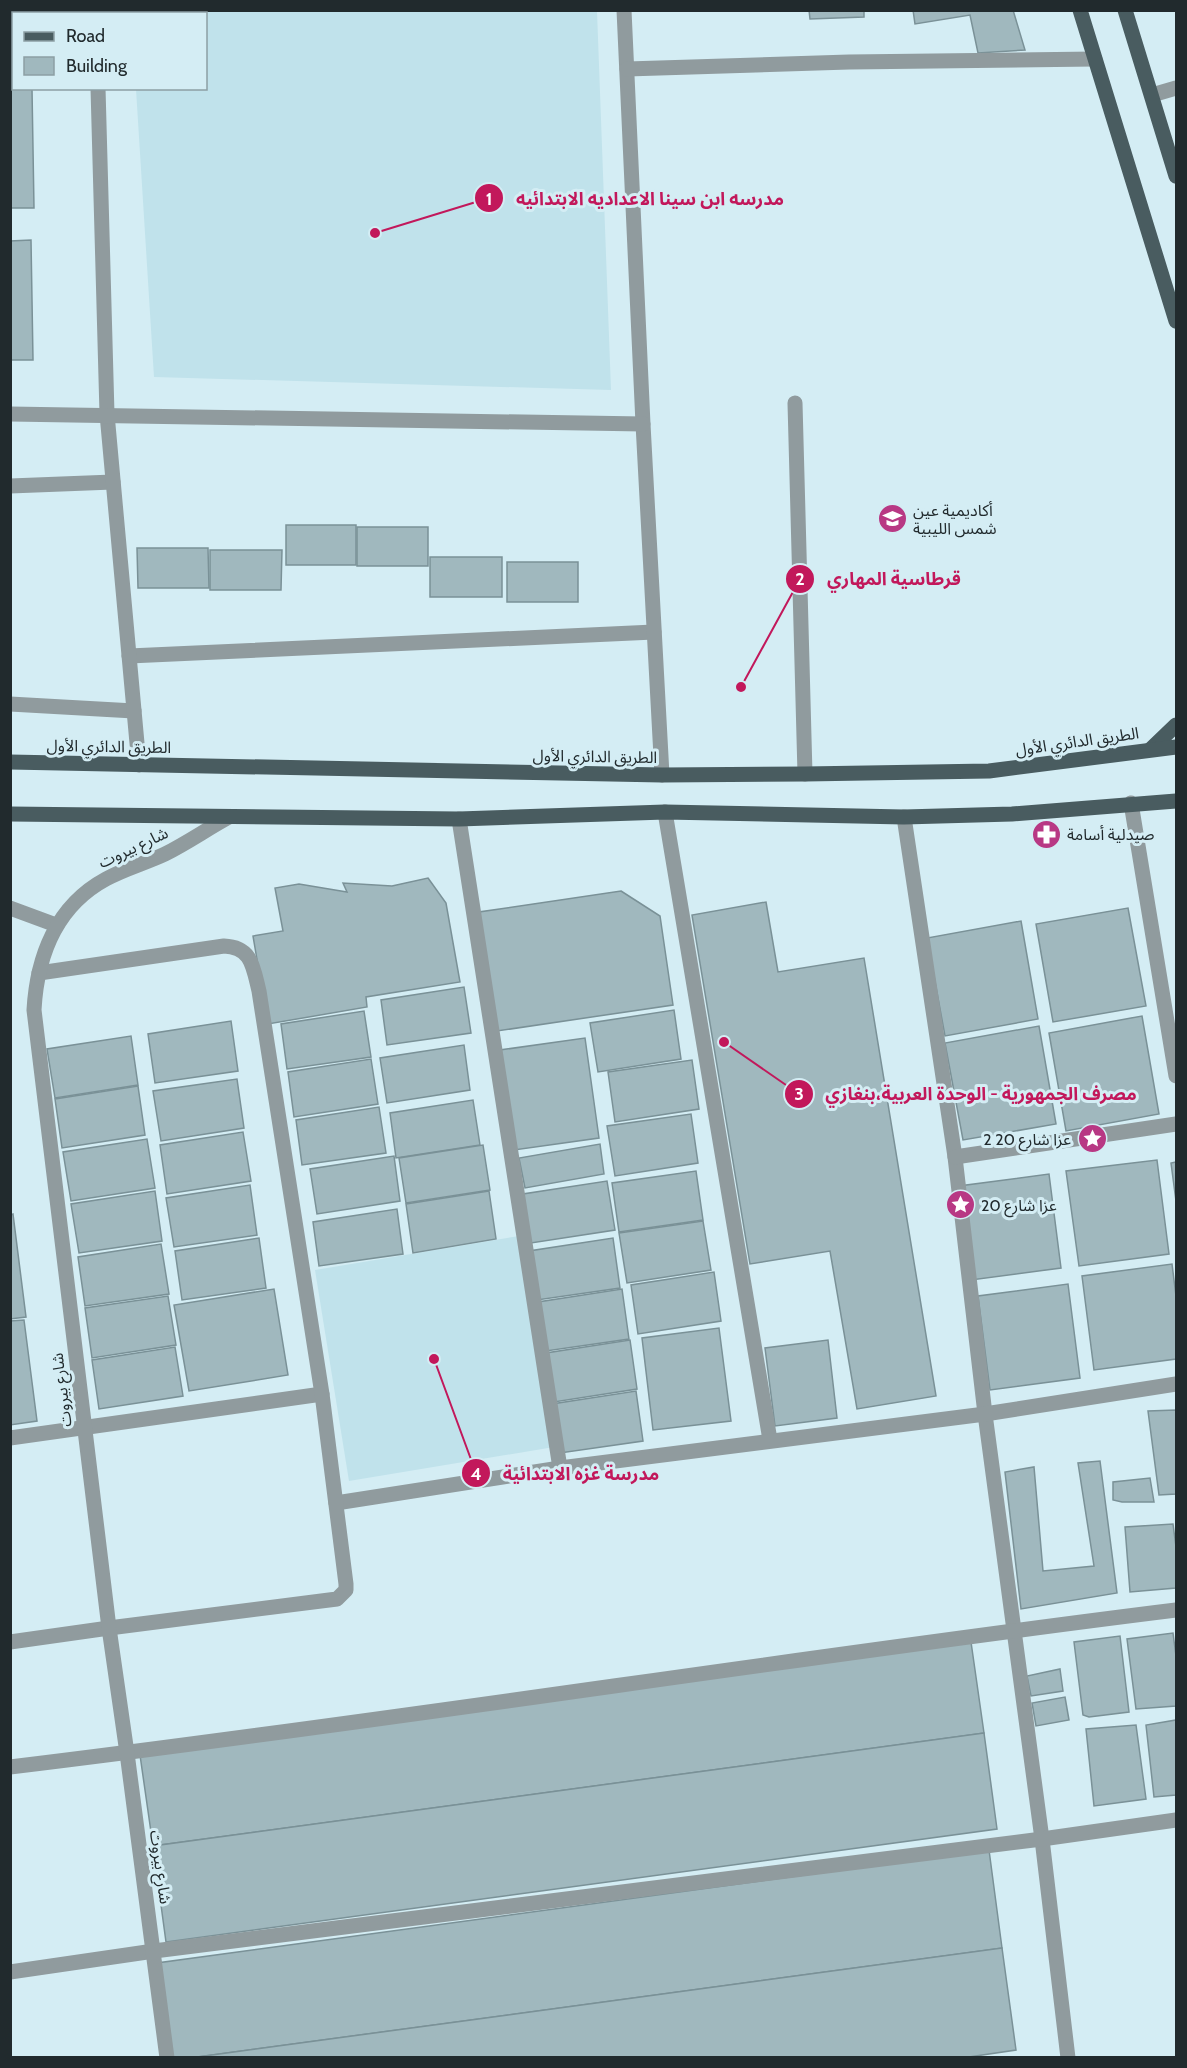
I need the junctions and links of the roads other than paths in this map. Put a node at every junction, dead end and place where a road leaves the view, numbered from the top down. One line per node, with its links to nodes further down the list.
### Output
1 (624, 10): 5 (street)
2 (1080, 10): 4 (main road)
3 (1125, 10): 8 (main road)
4 (1095, 59): 5 (street); 10 (main road)
5 (627, 69): 14 (street)
6 (1176, 88): 8 (street)
7 (98, 90): 13 (street)
8 (1152, 95): 9 (main road)
9 (1176, 176)
10 (1176, 321)
11 (795, 403): 26 (street)
12 (10, 414): 13 (street)
13 (107, 414): 14 (street); 15 (street)
14 (643, 424): 17 (street)
15 (113, 482): 16 (street); 18 (street)
16 (10, 486)
17 (654, 632): 18 (street); 27 (street)
18 (129, 656): 20 (street)
19 (10, 704): 20 (street)
20 (134, 711): 25 (street)
21 (1176, 725): 23 (main road)
22 (1176, 747): 23 (main road, الطريق الدائري الأول)
23 (1151, 749): 26 (main road, الطريق الدائري الأول)
24 (10, 762): 25 (main road, الطريق الدائري الأول)
25 (140, 765): 27 (main road, الطريق الدائري الأول)
26 (805, 774): 27 (main road, الطريق الدائري الأول)
27 (662, 775)
28 (1176, 801): 29 (main road)
29 (1131, 803): 33 (main road); 38 (street)
30 (665, 812): 33 (main road); 34 (main road); 46 (street)
31 (10, 814): 32 (main road)
32 (229, 817): 34 (main road); 36 (street, شارع بيروت)
33 (904, 817): 40 (street)
34 (459, 819): 47 (street)
35 (10, 908): 36 (street)
36 (56, 925): 37 (street, شارع بيروت)
37 (39, 973): 42 (street); 44 (street, شارع بيروت)
38 (1176, 1076)
39 (1176, 1124): 40 (street)
40 (955, 1157): 43 (street)
41 (1176, 1384): 43 (street)
42 (322, 1394): 44 (street); 48 (street)
43 (985, 1414): 46 (street); 51 (street)
44 (84, 1427): 45 (street); 50 (street, شارع بيروت)
45 (10, 1438)
46 (770, 1440): 47 (street)
47 (560, 1468): 48 (street)
48 (336, 1503): 50 (street)
49 (1176, 1610): 51 (street)
50 (109, 1628): 52 (street); 53 (street, شارع بيروت)
51 (1014, 1630): 53 (street); 56 (street)
52 (10, 1642)
53 (127, 1753): 54 (street); 57 (street, شارع بيروت)
54 (10, 1767)
55 (1176, 1820): 56 (street)
56 (1042, 1839): 57 (street); 60 (street)
57 (154, 1950): 58 (street); 59 (street, شارع بيروت)
58 (10, 1972)
59 (166, 2058)
60 (1068, 2058)

